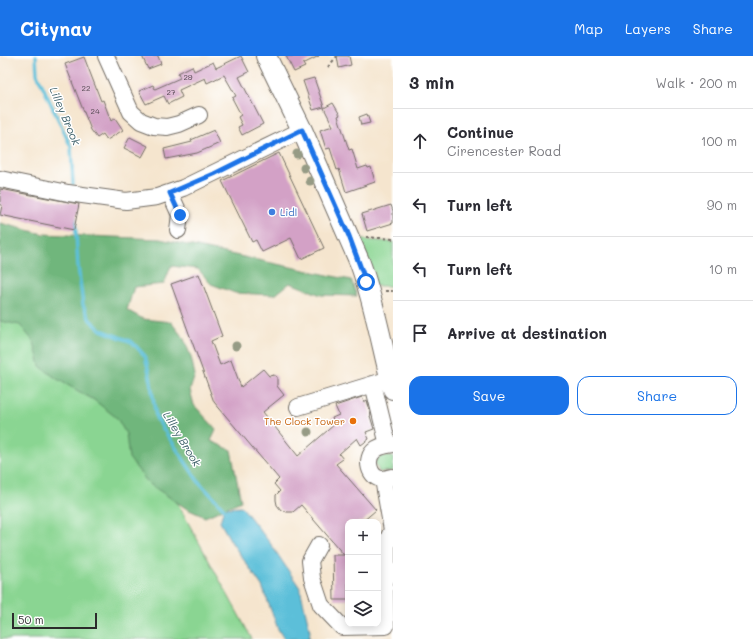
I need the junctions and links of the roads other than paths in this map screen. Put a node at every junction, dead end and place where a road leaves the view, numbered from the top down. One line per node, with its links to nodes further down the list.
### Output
1 (106, 56): 3 (street)
2 (266, 56): 4 (main road)
3 (199, 115)
4 (302, 130): 6 (street); 8 (main road)
5 (0, 179): 6 (street)
6 (170, 193): 7 (street)
7 (178, 230)
8 (386, 384): 9 (street); 10 (street)
9 (298, 407)
10 (391, 444): 11 (street)
11 (388, 478): 12 (street)
12 (319, 545)

